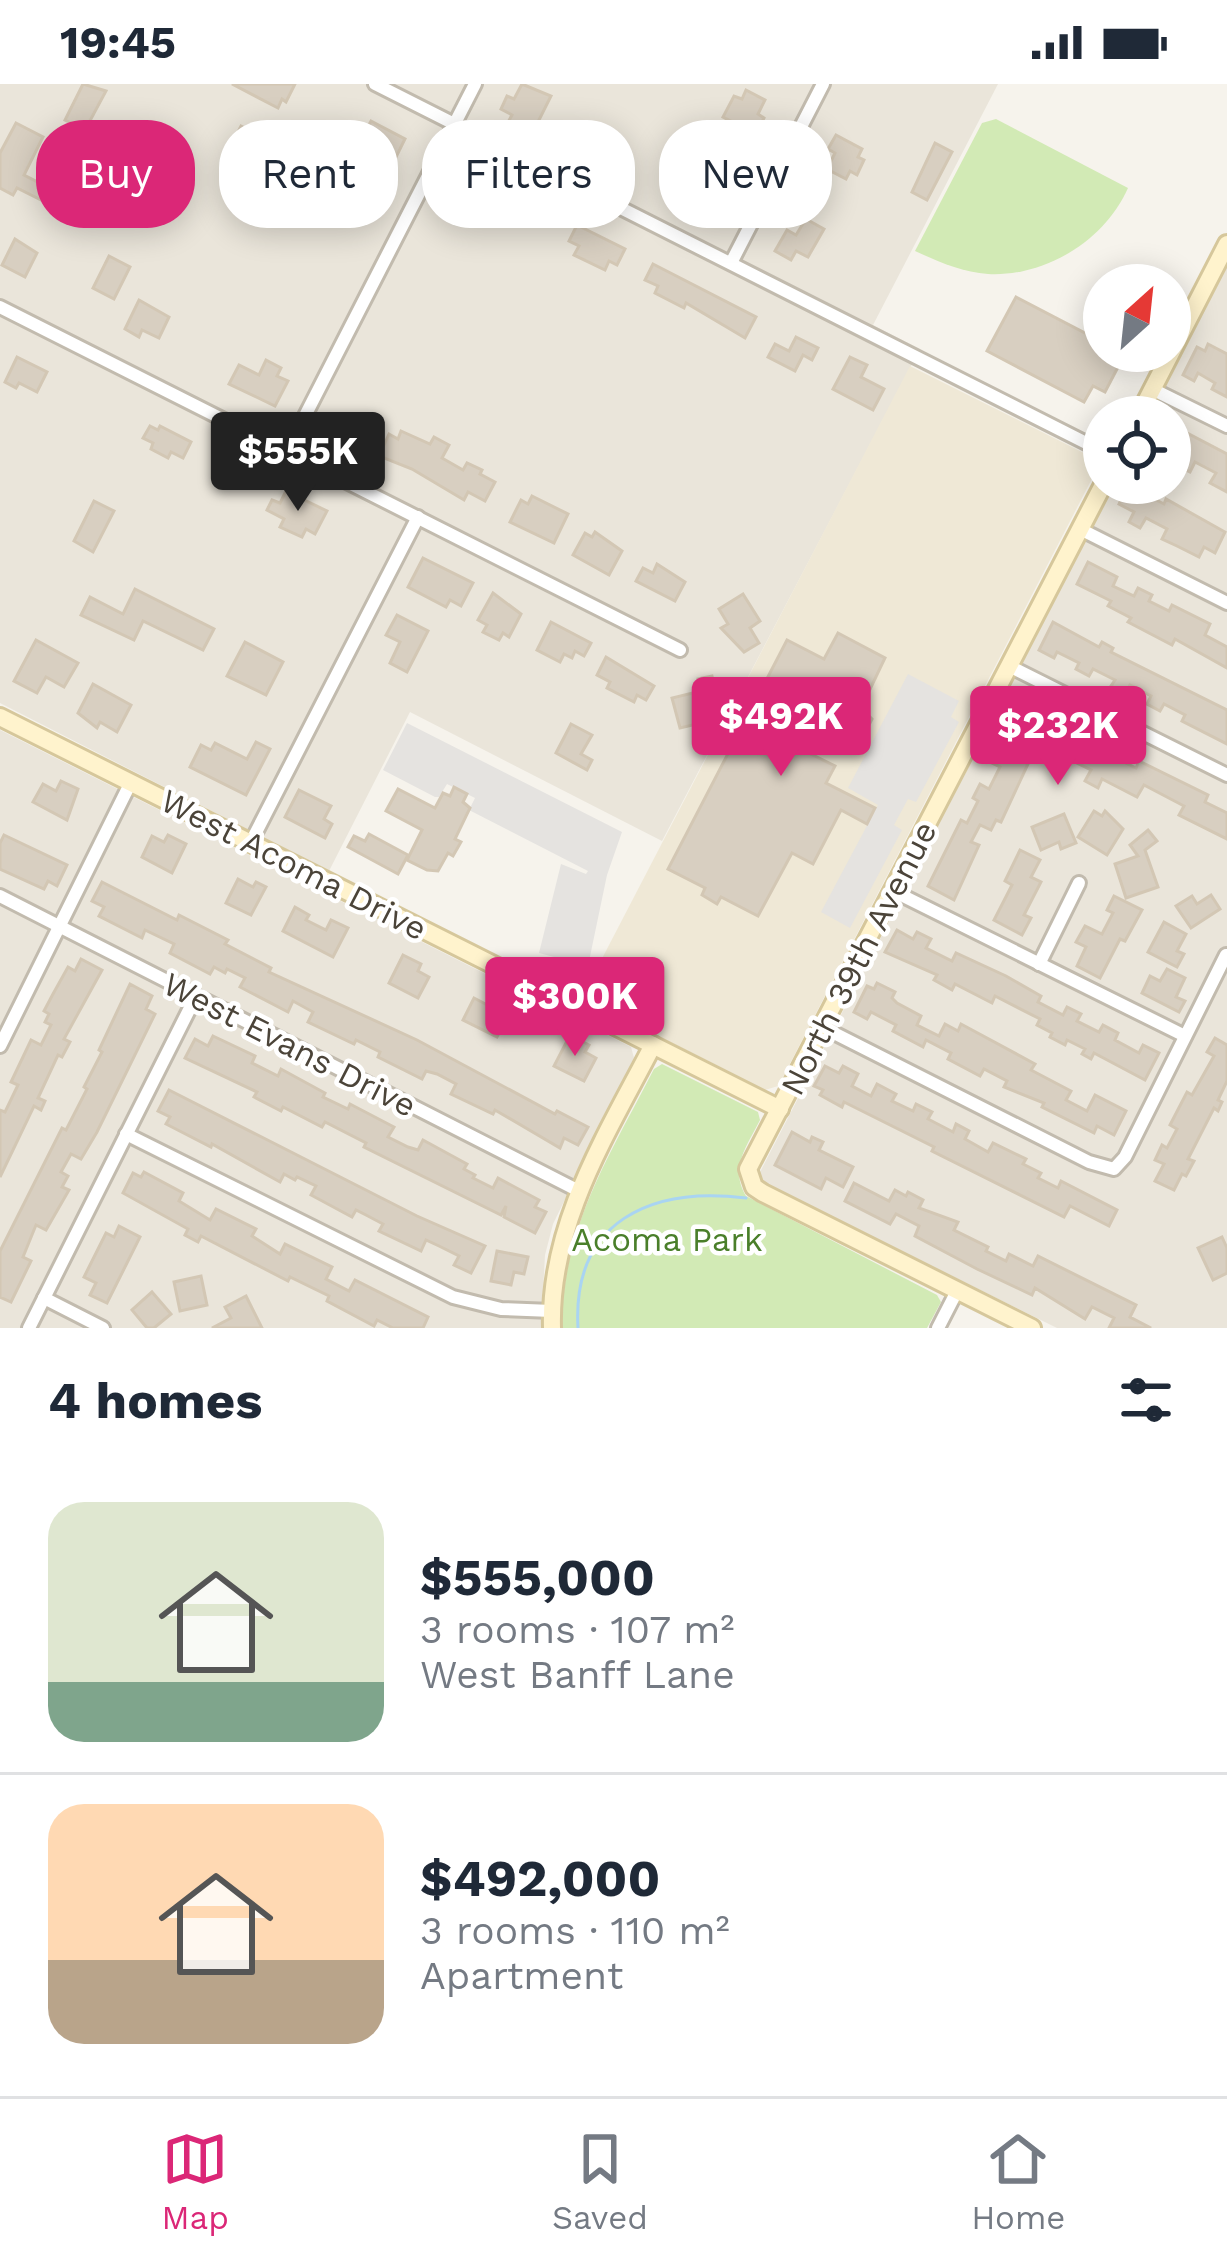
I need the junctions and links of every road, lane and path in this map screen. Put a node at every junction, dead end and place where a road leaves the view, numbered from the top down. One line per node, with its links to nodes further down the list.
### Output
1 (375, 84): 4 (street)
2 (475, 84): 5 (street)
3 (823, 84): 9 (street)
4 (446, 120)
5 (456, 120)
6 (422, 187): 15 (street)
7 (635, 215): 9 (street)
8 (1226, 248): 11 (street)
9 (731, 263): 14 (street)
10 (0, 307): 15 (street)
11 (1152, 389): 12 (street); 13 (street)
12 (1148, 396)
13 (1227, 426)
14 (1083, 441)
15 (287, 451): 17 (street)
16 (1093, 504): 18 (street, North 39th Avenue)
17 (418, 517): 20 (street); 25 (street)
18 (1079, 530): 19 (street); 21 (street, North 39th Avenue)
19 (1227, 603)
20 (680, 650)
21 (1009, 666): 23 (street); 27 (street, North 39th Avenue)
22 (0, 717): 24 (street, West Acoma Drive)
23 (1227, 775)
24 (131, 782): 25 (street, West Acoma Drive); 29 (street)
25 (250, 842): 36 (street, West Acoma Drive)
26 (1079, 883): 31 (street)
27 (893, 891): 31 (street); 33 (street, North 39th Avenue)
28 (0, 896): 29 (street, West Evans Drive)
29 (59, 926): 32 (street, West Evans Drive); 35 (street)
30 (1226, 956): 34 (street)
31 (1039, 964): 34 (street)
32 (196, 996): 38 (street); 39 (street, West Evans Drive)
33 (822, 1027): 34 (street); 37 (street, North 39th Avenue)
34 (1185, 1036)
35 (0, 1046)
36 (653, 1046): 37 (street, West Acoma Drive); 39 (street)
37 (780, 1108): 40 (street, North 39th Avenue)
38 (126, 1134): 41 (street); 42 (street)
39 (579, 1191): 42 (street)
40 (957, 1291): 45 (street); 46 (street)
41 (44, 1298): 43 (street); 44 (street)
42 (552, 1319)
43 (29, 1328)
44 (103, 1328)
45 (938, 1328)
46 (1032, 1328)

